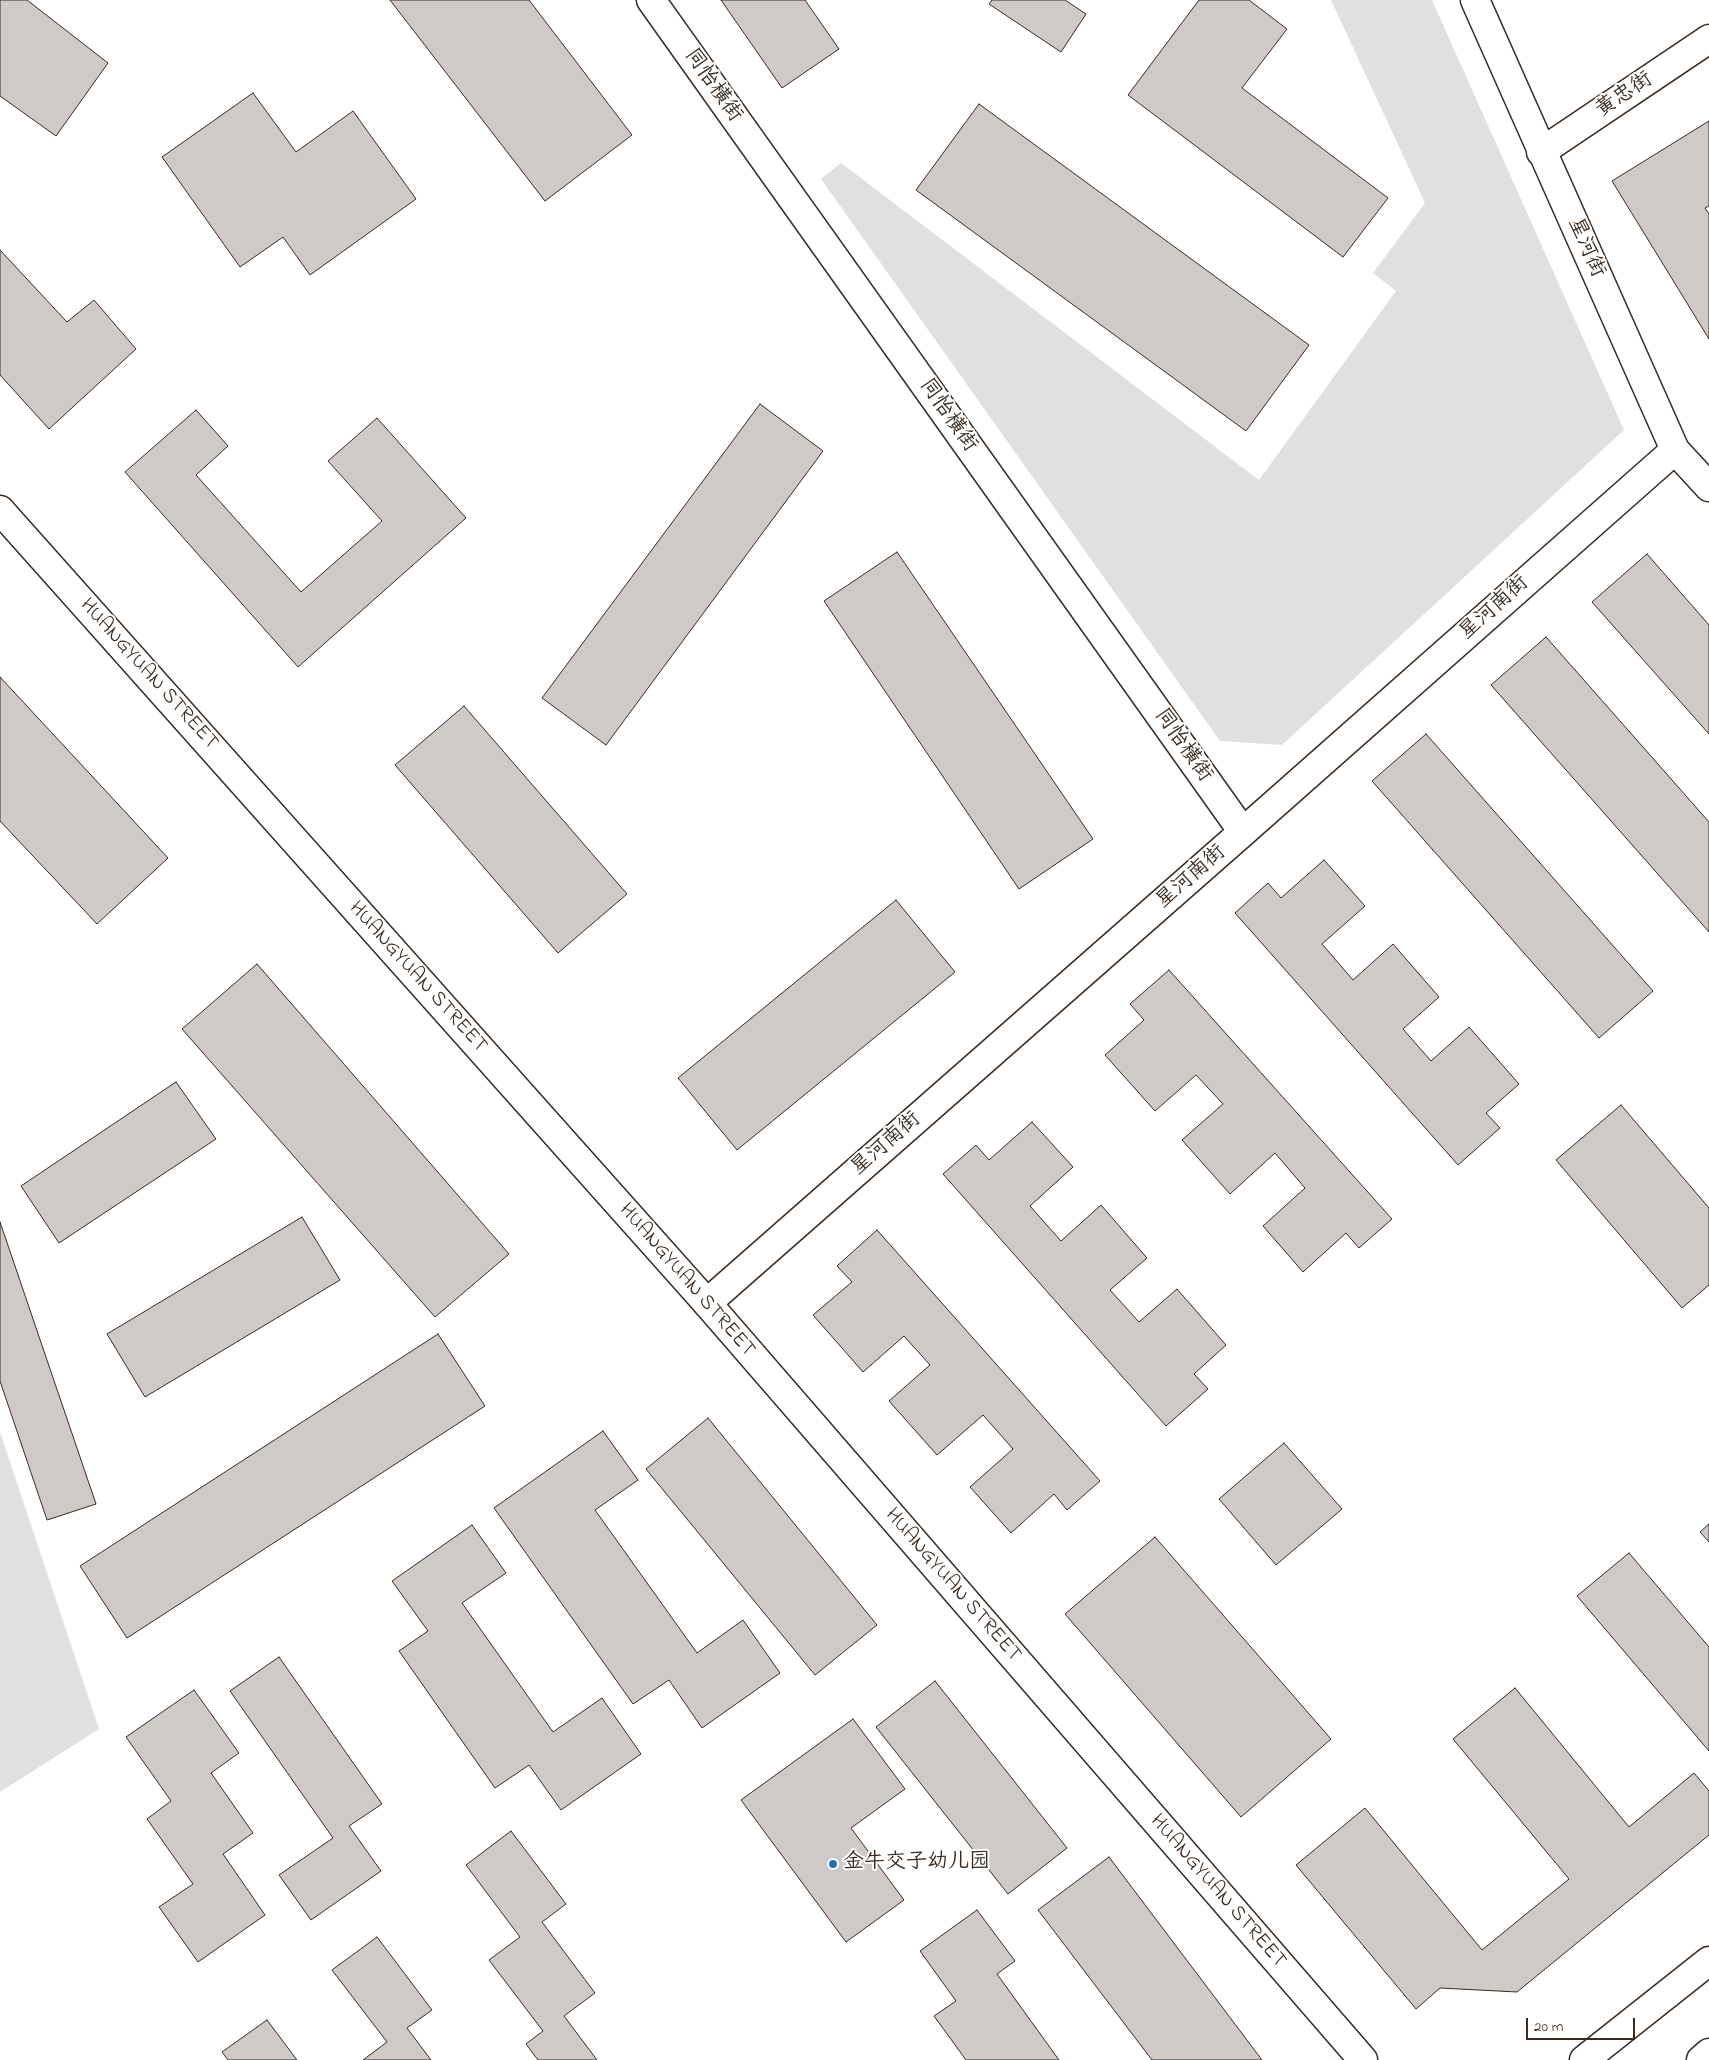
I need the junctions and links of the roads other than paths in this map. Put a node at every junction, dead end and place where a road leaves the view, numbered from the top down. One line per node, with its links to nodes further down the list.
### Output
1 (650, 0): 8 (street, 同怡横街)
2 (1475, 0): 4 (street, 星河街)
3 (1709, 39): 4 (street, 黄忠街)
4 (1542, 152): 5 (street, 星河街)
5 (1675, 450): 6 (street, 星河街); 8 (street, 星河南街)
6 (1709, 487)
7 (0, 510): 9 (street, HUANGYUAN STREET)
8 (1243, 832): 9 (street, 星河南街)
9 (707, 1303): 12 (street, HUANGYUAN STREET)
10 (1709, 1961): 13 (street)
11 (1709, 2054): 14 (street)
12 (1362, 2060)
13 (1584, 2060)
14 (1701, 2060)

